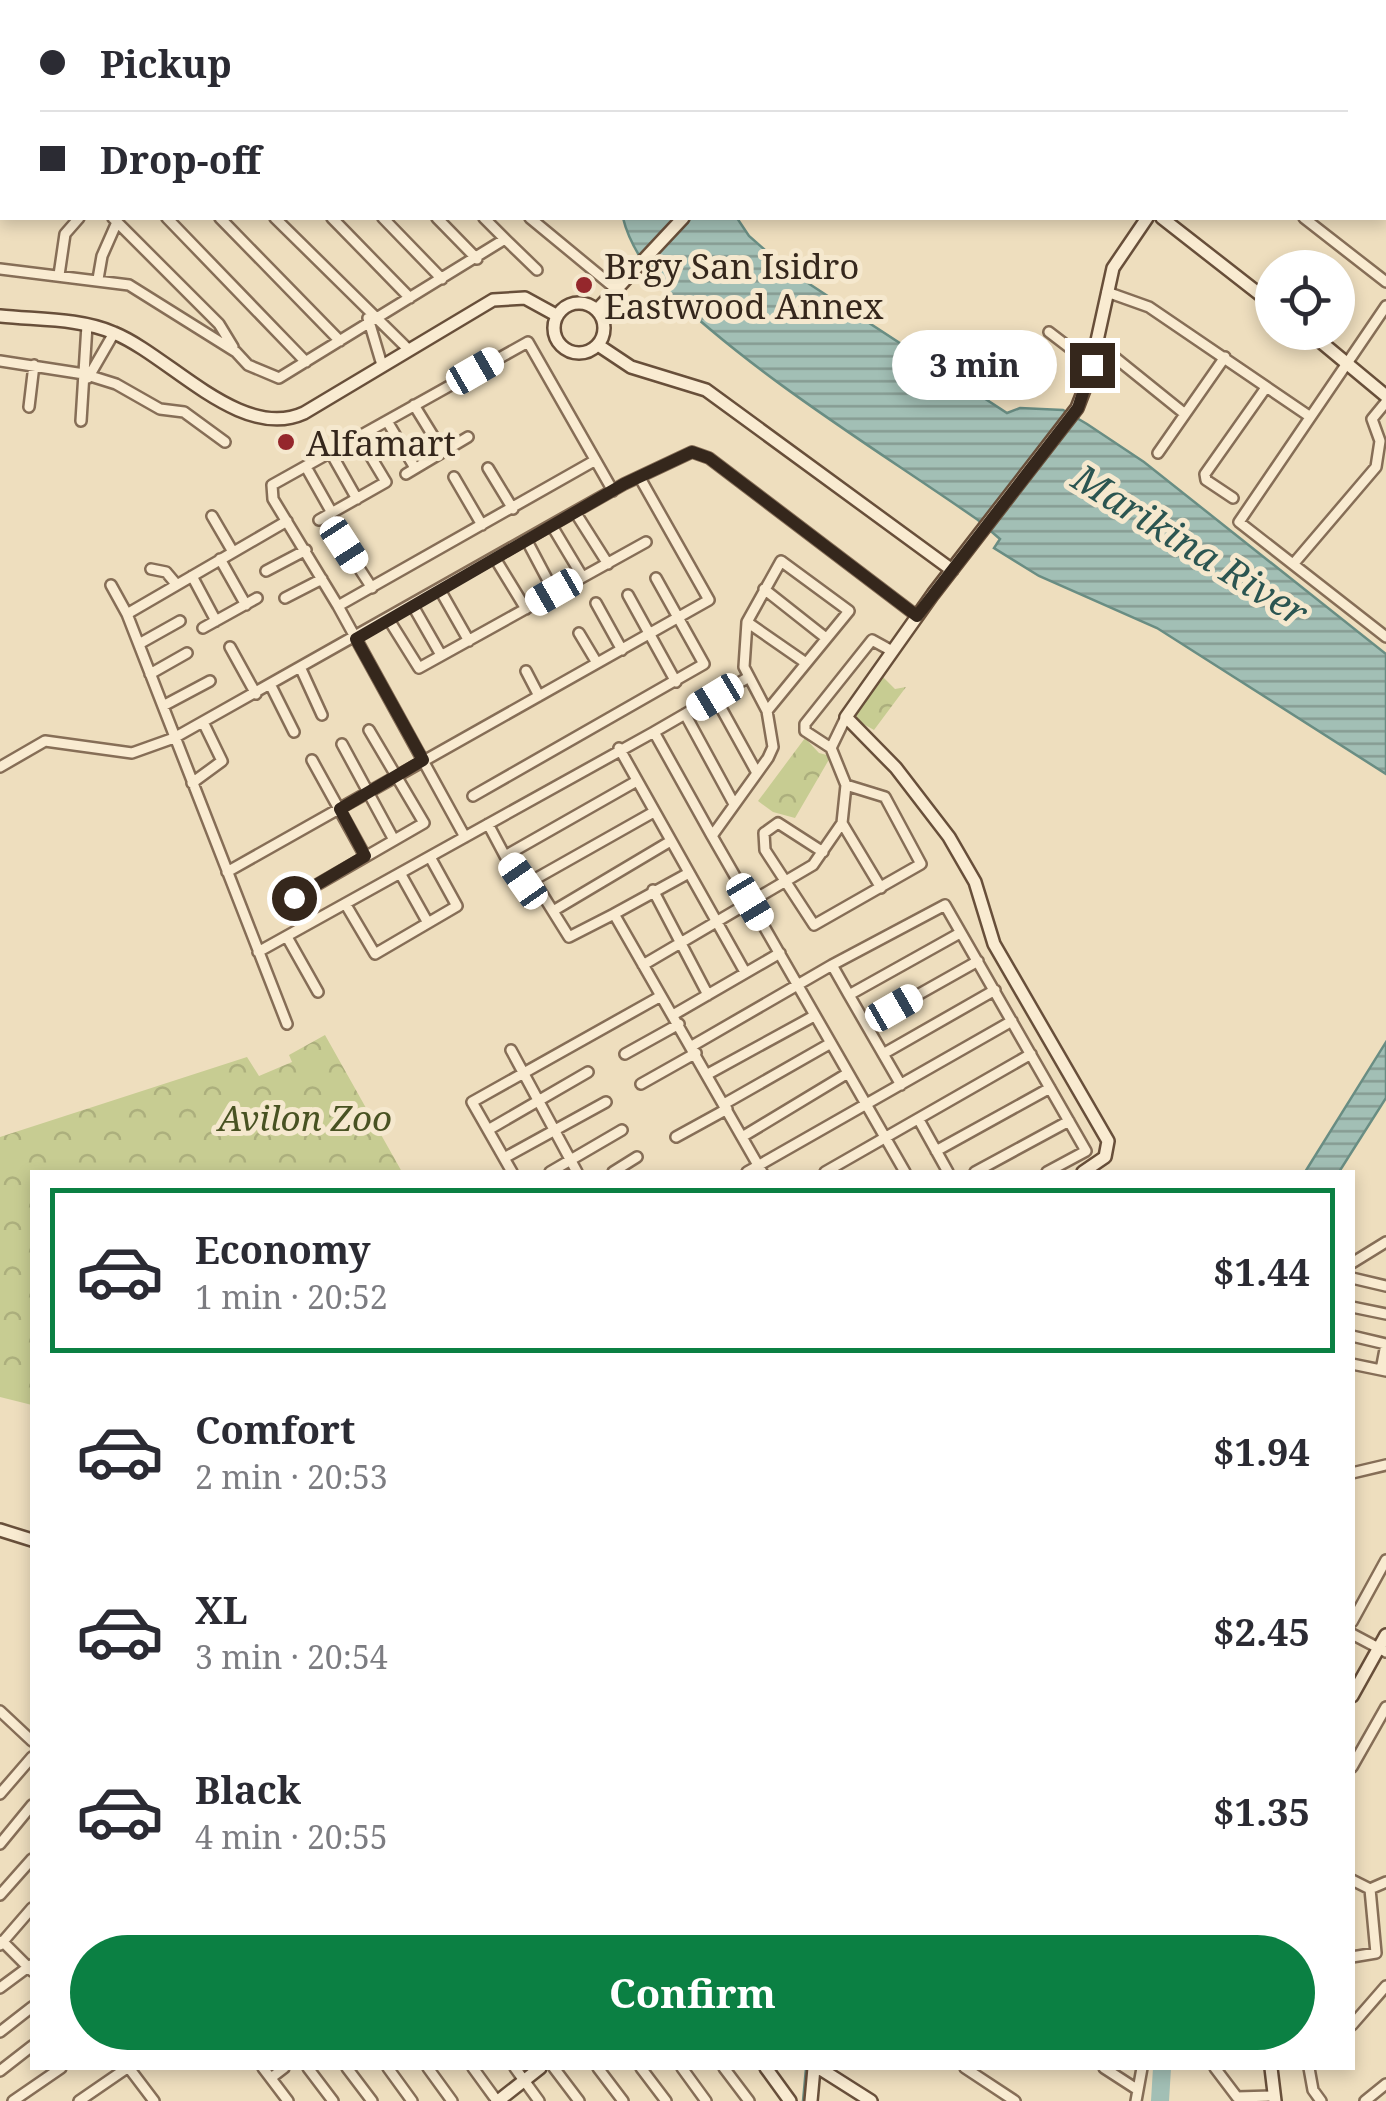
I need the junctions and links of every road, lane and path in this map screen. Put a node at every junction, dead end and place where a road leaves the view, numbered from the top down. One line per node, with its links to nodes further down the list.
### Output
1 (77, 220): 19 (street)
2 (115, 220): 20 (street); 40 (street)
3 (169, 220): 43 (street)
4 (222, 220): 35 (street)
5 (277, 220): 31 (street)
6 (334, 220): 26 (street)
7 (385, 220): 21 (street)
8 (439, 220): 16 (street)
9 (486, 220): 15 (street)
10 (532, 220): 23 (street)
11 (681, 220): 23 (street)
12 (1146, 220): 25 (street)
13 (1165, 220): 24 (street)
14 (1307, 220): 22 (street)
15 (504, 239): 16 (street); 18 (street)
16 (477, 258): 21 (street)
17 (0, 269): 19 (street)
18 (537, 270)
19 (59, 275): 20 (street)
20 (98, 279): 40 (street)
21 (442, 279): 26 (street)
22 (1386, 282)
23 (616, 289): 28 (street)
24 (1255, 291)
25 (1107, 292): 36 (street); 41 (street)
26 (410, 298): 31 (street)
27 (1386, 306): 44 (street)
28 (597, 310): 29 (street); 37 (street)
29 (556, 315): 37 (street); 38 (street)
30 (0, 316): 32 (street)
31 (371, 316): 35 (street); 38 (street); 46 (street)
32 (87, 325): 34 (street); 48 (street)
33 (1048, 332): 47 (street)
34 (114, 333): 46 (street); 48 (street)
35 (340, 340): 43 (street)
36 (1097, 343): 47 (street); 53 (street)
37 (598, 345): 89 (street)
38 (408, 349): 46 (street)
39 (1331, 350): 44 (street)
40 (236, 352): 43 (street)
41 (1225, 356): 49 (street); 53 (street)
42 (0, 361): 45 (street)
43 (306, 362)
44 (1346, 362): 50 (street); 54 (street)
45 (34, 365): 48 (street); 52 (street)
46 (382, 365)
47 (1092, 365): 89 (street)
48 (86, 378): 56 (street); 59 (street)
49 (1265, 389): 54 (street); 69 (street)
50 (1386, 399): 86 (street)
51 (414, 405): 55 (street); 61 (street); 63 (street)
52 (28, 407)
53 (1185, 414): 62 (street)
54 (1309, 416): 86 (street)
55 (387, 421): 57 (street); 61 (street)
56 (82, 422)
57 (358, 436): 60 (street); 70 (street)
58 (468, 437): 61 (street)
59 (225, 442)
60 (331, 452): 64 (street); 70 (street)
61 (443, 452)
62 (1158, 453)
63 (594, 461): 68 (street); 71 (street)
64 (306, 467): 73 (street); 76 (street)
65 (488, 468): 71 (street)
66 (454, 478): 77 (street)
67 (640, 478): 68 (street); 110 (street); 111 (street)
68 (613, 491): 72 (street)
69 (1233, 498)
70 (357, 499): 73 (street)
71 (512, 508): 77 (street)
72 (575, 512): 78 (street); 87 (street)
73 (332, 513): 75 (street)
74 (212, 516): 83 (street)
75 (320, 520)
76 (287, 521): 82 (street); 83 (street)
77 (482, 524): 97 (street)
78 (552, 526): 79 (street); 92 (street)
79 (527, 541): 85 (street); 100 (street)
80 (646, 542): 87 (street)
81 (344, 545): 97 (street)
82 (306, 550): 90 (street); 94 (street)
83 (233, 552): 84 (street)
84 (220, 560): 91 (street); 105 (street)
85 (496, 560): 99 (street); 108 (street)
86 (1296, 562): 119 (street)
87 (608, 564): 92 (street)
88 (151, 569): 96 (street)
89 (952, 570): 110 (street)
90 (266, 571)
91 (192, 576): 96 (street); 114 (street)
92 (582, 576): 100 (street)
93 (656, 578): 111 (street)
94 (322, 579): 103 (street); 106 (street)
95 (110, 585): 109 (street)
96 (177, 585): 109 (street)
97 (372, 588): 106 (street)
98 (764, 589): 115 (street); 120 (street); 120 (street)
99 (440, 590): 107 (street); 122 (street)
100 (554, 592): 108 (street)
101 (628, 595): 118 (street)
102 (258, 598): 105 (street)
103 (285, 598)
104 (596, 603): 125 (street)
105 (246, 604): 114 (street)
106 (338, 606): 121 (street)
107 (413, 606): 112 (street); 128 (street)
108 (526, 609): 122 (street)
109 (127, 614): 123 (street)
110 (917, 616): 126 (street)
111 (678, 617): 118 (street); 136 (street)
112 (390, 620): 121 (street); 128 (street)
113 (180, 621): 123 (street)
114 (216, 621): 116 (street)
115 (747, 622): 129 (street); 134 (street)
116 (204, 628)
117 (579, 634): 130 (street)
118 (649, 634): 125 (street); 136 (street)
119 (1386, 637)
120 (826, 638): 129 (street)
121 (356, 639): 131 (street); 155 (street)
122 (469, 641): 128 (street)
123 (139, 644): 133 (street)
124 (230, 647): 138 (street)
125 (622, 650): 130 (street)
126 (892, 651): 145 (street); 153 (street)
127 (187, 653): 133 (street)
128 (441, 656)
129 (806, 663): 142 (street)
130 (597, 664): 139 (street)
131 (300, 669): 137 (street); 144 (street)
132 (526, 671): 139 (street)
133 (150, 674): 141 (street)
134 (749, 677): 140 (street); 142 (street)
135 (210, 680): 141 (street)
136 (676, 682): 163 (street)
137 (271, 686): 138 (street); 148 (street)
138 (256, 694): 146 (street)
139 (538, 696): 155 (street)
140 (715, 697): 143 (street); 157 (street)
141 (163, 706): 150 (street)
142 (768, 711): 157 (street)
143 (686, 714): 149 (street); 164 (street)
144 (322, 715)
145 (846, 717): 153 (street); 250 (street)
146 (204, 724): 150 (street); 160 (street)
147 (369, 730): 158 (street)
148 (294, 732)
149 (654, 732): 152 (street); 170 (street)
150 (174, 738): 156 (street); 160 (street)
151 (342, 744): 162 (street)
152 (619, 748): 159 (street); 168 (street)
153 (830, 748): 161 (street)
154 (312, 760): 165 (street)
155 (423, 760): 158 (street); 169 (street)
156 (0, 766)
157 (757, 773): 164 (street)
158 (394, 777): 162 (street); 171 (street)
159 (635, 782): 166 (street); 175 (street)
160 (192, 783): 177 (street)
161 (846, 785): 167 (street); 182 (street)
162 (366, 793): 165 (street); 171 (street)
163 (473, 796)
164 (734, 804): 170 (street)
165 (340, 809): 174 (street); 177 (street)
166 (652, 813): 172 (street); 180 (street)
167 (842, 823): 173 (street); 182 (street)
168 (488, 824): 169 (street); 175 (street)
169 (464, 836): 176 (street)
170 (712, 836): 185 (street)
171 (394, 840): 174 (street)
172 (669, 842): 179 (street); 187 (street)
173 (823, 852): 181 (street); 181 (street)
174 (365, 856): 184 (street)
175 (505, 856): 180 (street)
176 (430, 857): 178 (street); 190 (street)
177 (227, 872): 194 (street)
178 (400, 873): 186 (street); 190 (street)
179 (687, 874): 183 (street); 189 (street)
180 (534, 881): 187 (street)
181 (787, 882): 182 (street); 185 (street)
182 (880, 888)
183 (654, 890): 188 (street); 193 (street)
184 (294, 898)
185 (750, 902): 189 (street); 195 (street)
186 (346, 904): 190 (street); 192 (street)
187 (553, 910): 188 (street)
188 (614, 914): 197 (street)
189 (719, 921): 193 (street); 199 (street)
190 (428, 923)
191 (960, 933): 196 (street); 198 (street); 204 (street)
192 (287, 938): 194 (street); 202 (street)
193 (681, 943): 197 (street); 203 (street)
194 (258, 952): 209 (street)
195 (780, 954): 199 (street); 200 (street)
196 (978, 961): 201 (street); 210 (street)
197 (643, 965): 205 (street)
198 (832, 965): 200 (street); 204 (street)
199 (745, 972): 203 (street)
200 (796, 983): 206 (street); 213 (street)
201 (994, 990): 208 (street); 215 (street)
202 (318, 992)
203 (708, 995): 207 (street)
204 (850, 995): 210 (street)
205 (661, 996): 207 (street); 219 (street)
206 (814, 1016): 211 (street); 220 (street)
207 (676, 1020): 213 (street); 214 (street)
208 (1012, 1022): 216 (street); 222 (street)
209 (287, 1024)
210 (866, 1024): 215 (street)
211 (831, 1043): 218 (street); 227 (street)
212 (510, 1050): 219 (street)
213 (694, 1050): 220 (street); 221 (street)
214 (626, 1054)
215 (883, 1054): 222 (street)
216 (1031, 1054): 223 (street); 228 (street)
217 (588, 1072): 224 (street)
218 (848, 1072): 226 (street); 234 (street)
219 (522, 1074): 224 (street); 230 (street)
220 (708, 1074): 227 (street)
221 (641, 1084)
222 (901, 1085): 226 (street)
223 (1050, 1088): 229 (street); 236 (street)
224 (539, 1101): 230 (street); 232 (street)
225 (606, 1102): 232 (street)
226 (867, 1104): 235 (street); 244 (street)
227 (725, 1107): 233 (street); 234 (street)
228 (919, 1120): 235 (street); 236 (street)
229 (1069, 1121): 248 (street); 249 (street)
230 (488, 1130): 238 (street)
231 (622, 1130): 239 (street)
232 (556, 1131): 238 (street); 239 (street)
233 (676, 1136)
234 (742, 1137): 244 (street)
235 (886, 1137): 245 (street); 246 (street)
236 (936, 1151): 247 (street)
237 (638, 1157): 243 (street)
238 (504, 1158): 240 (street)
239 (571, 1161): 241 (street); 242 (street)
240 (511, 1170)
241 (554, 1170)
242 (576, 1170)
243 (615, 1170)
244 (760, 1170)
245 (828, 1170)
246 (902, 1170)
247 (947, 1170)
248 (979, 1170)
249 (1051, 1170)
250 (1086, 1170)
251 (1386, 1242): 252 (street)
252 (1355, 1261)
253 (1355, 1279): 254 (street)
254 (1386, 1286)
255 (1355, 1308): 256 (street)
256 (1386, 1314)
257 (1355, 1337): 258 (street)
258 (1386, 1344): 260 (street)
259 (1355, 1365): 260 (street)
260 (1384, 1371)
261 (1386, 1465): 262 (street)
262 (1355, 1472)
263 (0, 1530): 264 (street)
264 (30, 1539)
265 (1386, 1560): 266 (street)
266 (1355, 1617)
267 (1386, 1635): 269 (street)
268 (1355, 1636): 269 (street)
269 (1382, 1650): 270 (street)
270 (1355, 1691)
271 (1386, 1707): 275 (street)
272 (0, 1711): 273 (street)
273 (30, 1739)
274 (30, 1759): 276 (street)
275 (1355, 1762)
276 (0, 1794)
277 (30, 1807): 278 (street)
278 (6, 1827): 279 (street)
279 (0, 1844)
280 (30, 1861): 284 (street)
281 (1355, 1882): 283 (street)
282 (1386, 1882): 283 (street)
283 (1370, 1889): 287 (street)
284 (0, 1895)
285 (30, 1910): 286 (street)
286 (1, 1942): 288 (street)
287 (1355, 1956)
288 (30, 1966)
289 (30, 1968): 291 (street)
290 (1386, 1986): 293 (street)
291 (0, 1988)
292 (30, 2009): 294 (street)
293 (1355, 2024)
294 (0, 2032)
295 (30, 2048): 322 (street)
296 (58, 2070): 329 (street)
297 (125, 2070): 326 (street)
298 (130, 2070): 332 (street)
299 (265, 2070): 323 (street)
300 (281, 2070): 323 (street)
301 (310, 2070): 334 (street)
302 (349, 2070): 335 (street)
303 (389, 2070): 336 (street)
304 (429, 2070): 337 (street)
305 (475, 2070): 338 (street)
306 (516, 2070): 324 (street)
307 (537, 2070): 324 (street)
308 (556, 2070): 340 (street)
309 (600, 2070): 341 (street)
310 (643, 2070): 342 (street)
311 (683, 2070): 343 (street)
312 (726, 2070): 344 (street)
313 (767, 2070): 345 (street)
314 (816, 2070): 346 (street)
315 (819, 2070): 347 (street)
316 (968, 2070): 348 (street)
317 (1106, 2070): 327 (street)
318 (1142, 2070): 327 (street)
319 (1217, 2070): 328 (street)
320 (1271, 2070): 328 (street)
321 (1309, 2070): 349 (street)
322 (0, 2071)
323 (271, 2078): 333 (street)
324 (524, 2080): 338 (street); 339 (street)
325 (1386, 2084): 350 (street)
326 (96, 2090): 330 (street); 331 (street)
327 (1137, 2096)
328 (1274, 2098)
329 (12, 2101)
330 (79, 2101)
331 (104, 2101)
332 (154, 2101)
333 (288, 2101)
334 (333, 2101)
335 (372, 2101)
336 (412, 2101)
337 (452, 2101)
338 (498, 2101)
339 (539, 2101)
340 (579, 2101)
341 (623, 2101)
342 (666, 2101)
343 (706, 2101)
344 (749, 2101)
345 (790, 2101)
346 (811, 2101)
347 (871, 2101)
348 (1014, 2101)
349 (1320, 2101)
350 (1365, 2101)

